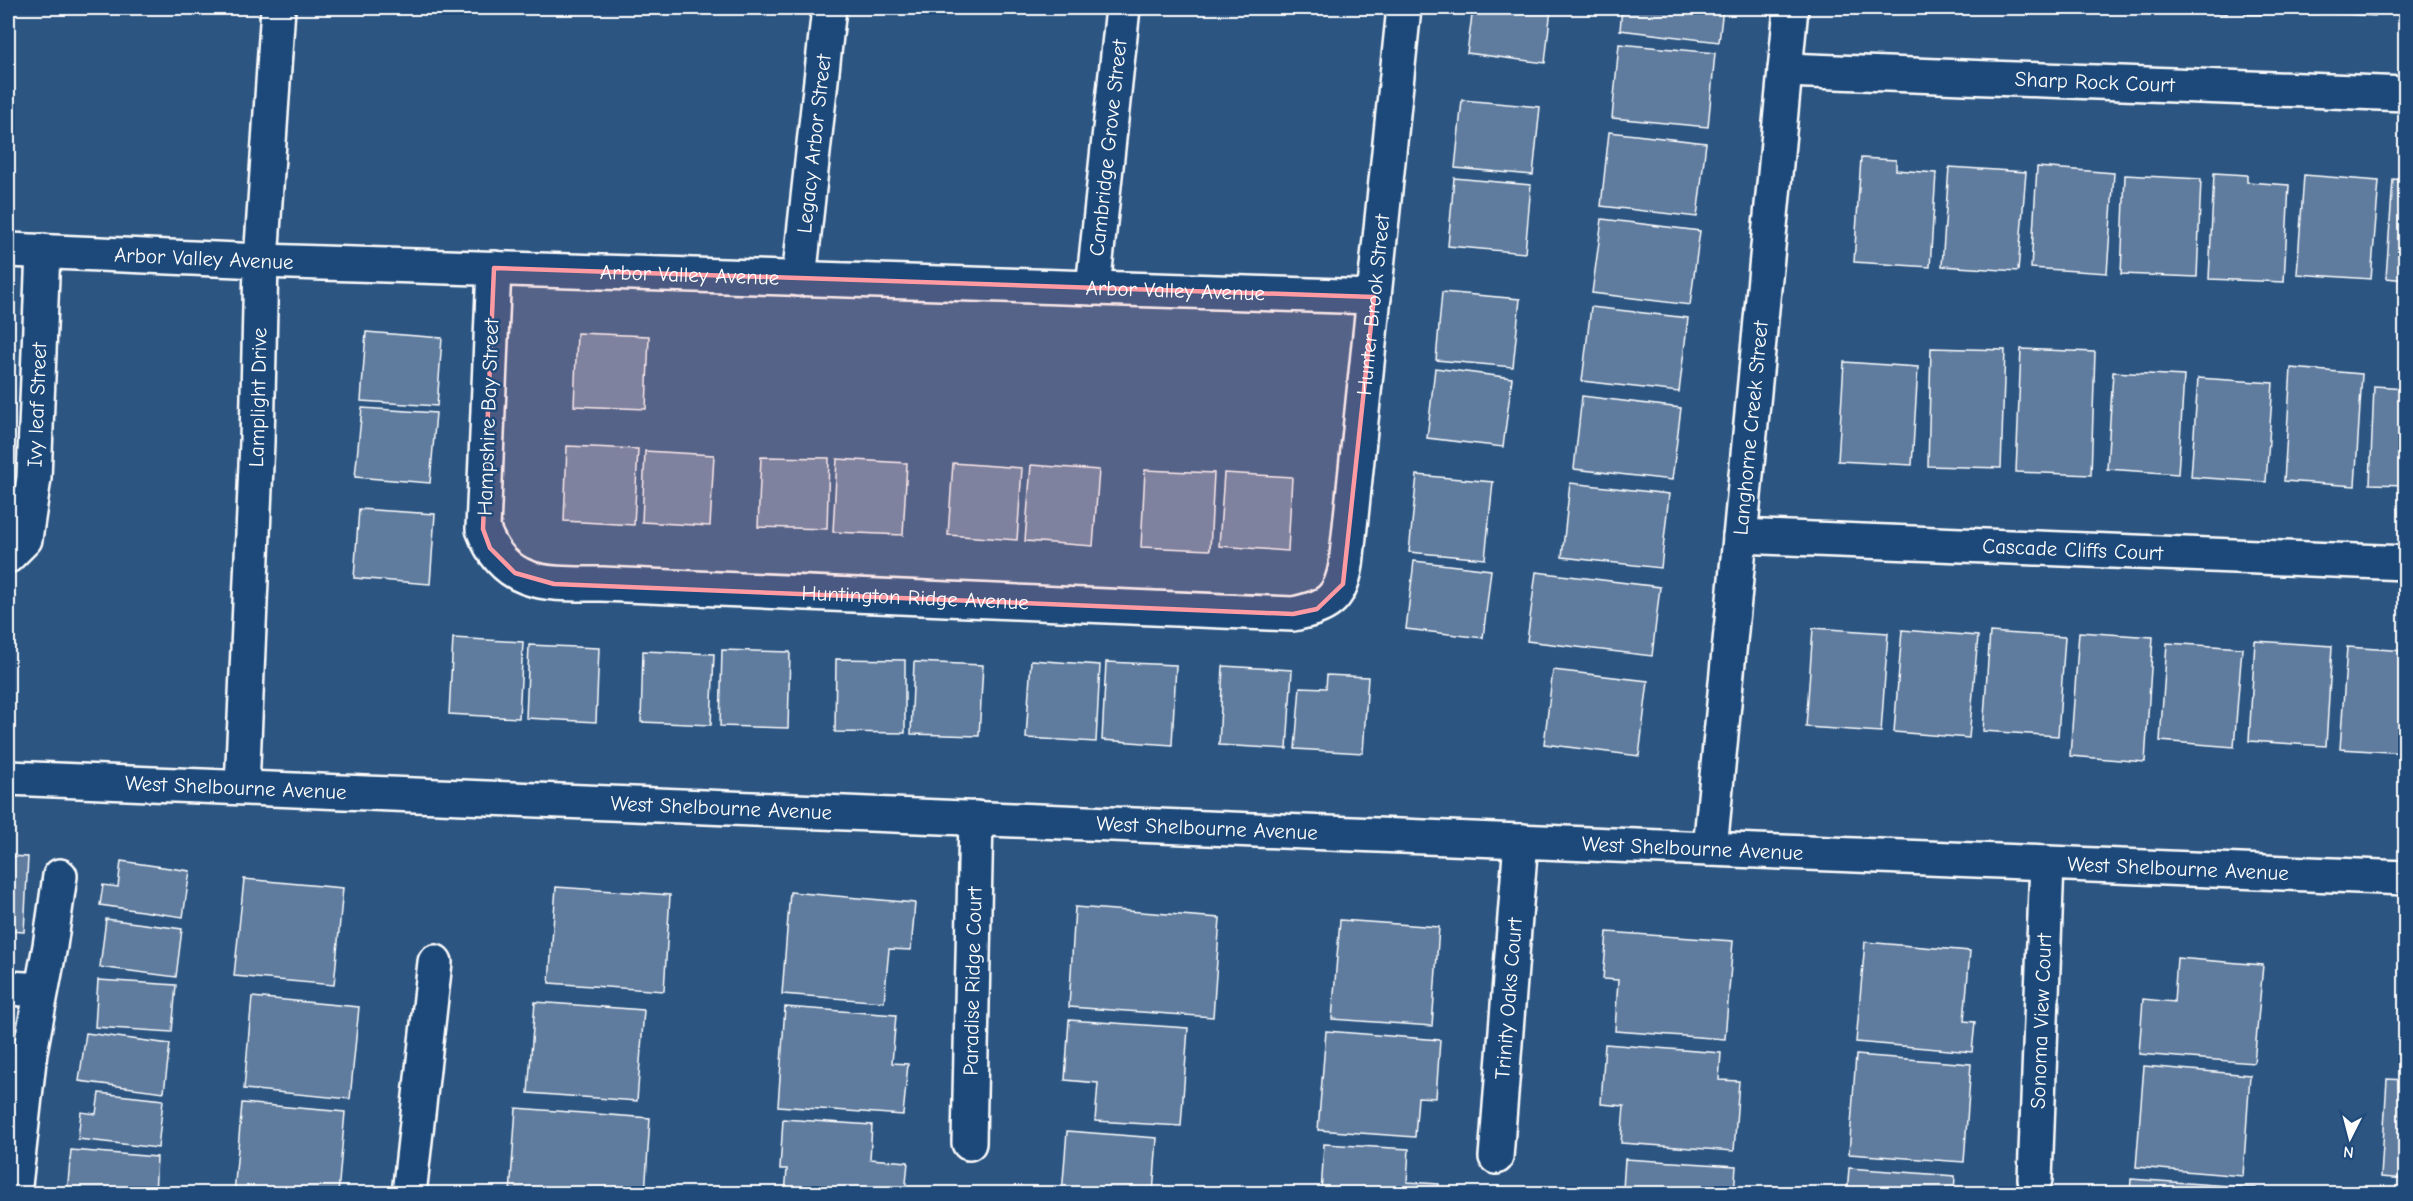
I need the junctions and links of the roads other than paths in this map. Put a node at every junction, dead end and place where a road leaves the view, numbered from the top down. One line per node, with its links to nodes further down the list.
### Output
1 (278, 8): 10 (street, Lamplight Drive)
2 (829, 8): 12 (street, Legacy Arbor Street)
3 (1123, 8): 13 (street, Cambridge Grove Street)
4 (1404, 8): 14 (street, Hunter Brook Street)
5 (1791, 8): 6 (street, Langhorne Creek Street)
6 (1785, 70): 7 (street, Sharp Rock Court); 15 (street, Langhorne Creek Street)
7 (2406, 94)
8 (8, 250): 9 (street, Arbor Valley Avenue)
9 (43, 251): 10 (street, Arbor Valley Avenue); 16 (street, Ivy leaf Street)
10 (261, 261): 11 (street, Arbor Valley Avenue); 21 (street, Lamplight Drive)
11 (494, 268): 12 (street, Arbor Valley Avenue); 17 (street, Hampshire Bay Street)
12 (799, 279): 13 (street, Arbor Valley Avenue)
13 (1093, 288): 14 (street, Arbor Valley Avenue)
14 (1374, 297): 19 (street, Hunter Brook Street)
15 (1740, 536): 18 (street, Cascade Cliffs Court); 24 (street, Langhorne Creek Street)
16 (10, 554)
17 (501, 561): 19 (street, Huntington Ridge Avenue)
18 (2406, 563)
19 (1332, 598)
20 (8, 778): 21 (street, West Shelbourne Avenue)
21 (242, 787): 22 (street, West Shelbourne Avenue)
22 (976, 818): 23 (street, West Shelbourne Avenue); 31 (street, Paradise Ridge Court)
23 (1521, 841): 24 (street, West Shelbourne Avenue); 32 (street, Trinity Oaks Court)
24 (1710, 849): 25 (street, West Shelbourne Avenue)
25 (2048, 863): 27 (street, West Shelbourne Avenue); 33 (street, Sonoma View Court)
26 (60, 876): 30 (street)
27 (2406, 878)
28 (435, 962): 35 (street)
29 (8, 988): 30 (street)
30 (41, 990): 34 (street)
31 (969, 1143)
32 (1496, 1157)
33 (2035, 1179)
34 (14, 1194)
35 (410, 1194)

